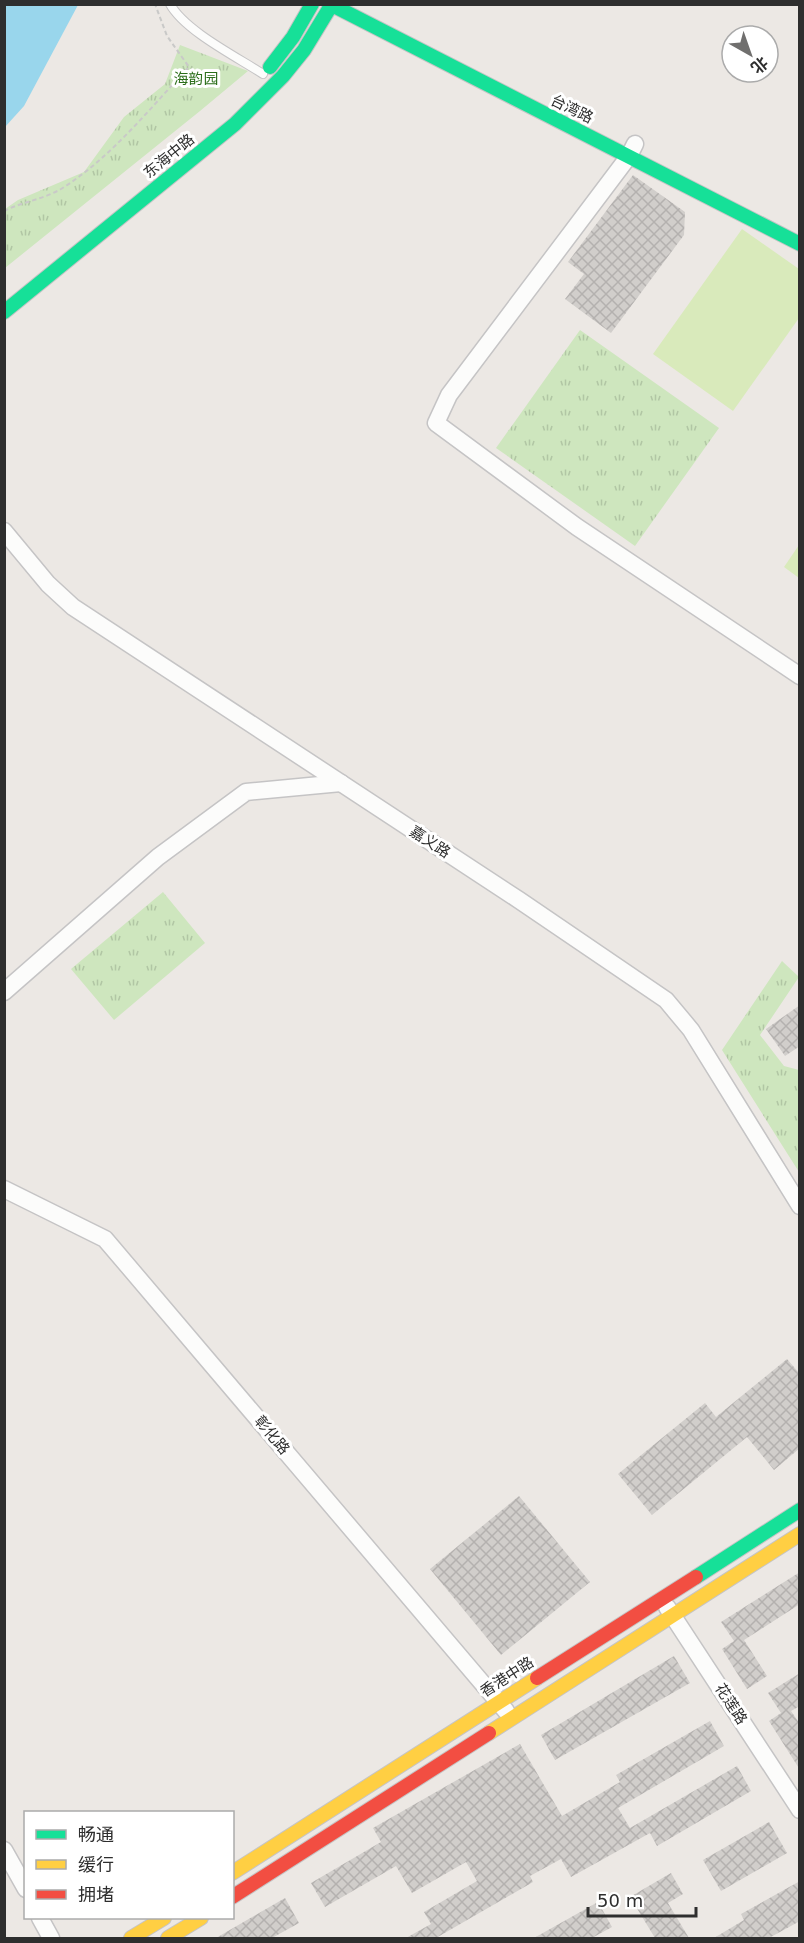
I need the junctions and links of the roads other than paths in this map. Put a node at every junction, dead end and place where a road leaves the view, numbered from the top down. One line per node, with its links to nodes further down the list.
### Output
1 (170, 4): 5 (lane)
2 (312, 4): 5 (main road)
3 (360, 4): 6 (main road, 台湾路)
4 (331, 5): 7 (main road, 台湾路); 9 (main road, 东海中路)
5 (259, 79)
6 (584, 118)
7 (633, 147): 8 (main road, 台湾路); 11 (street)
8 (799, 242)
9 (4, 312)
10 (4, 531): 12 (street, 嘉义路)
11 (800, 676)
12 (341, 783): 13 (street); 14 (street, 嘉义路)
13 (4, 992)
14 (794, 1184): 16 (street, 嘉义路)
15 (4, 1189): 21 (street, 彰化路)
16 (800, 1206)
17 (800, 1510): 19 (main road, 香港中路)
18 (800, 1534): 20 (main road)
19 (661, 1598): 20 (street, 花莲路); 21 (main road, 香港中路)
20 (673, 1615): 22 (main road); 23 (street, 花莲路)
21 (499, 1702): 22 (street, 彰化路); 25 (main road, 香港中路)
22 (511, 1717): 27 (main road)
23 (800, 1810)
24 (4, 1850): 26 (street)
25 (234, 1872)
26 (24, 1886)
27 (234, 1896)
28 (41, 1919): 31 (street)
29 (161, 1919): 32 (main road)
30 (198, 1919): 33 (main road)
31 (51, 1938)
32 (131, 1938)
33 (168, 1938)

